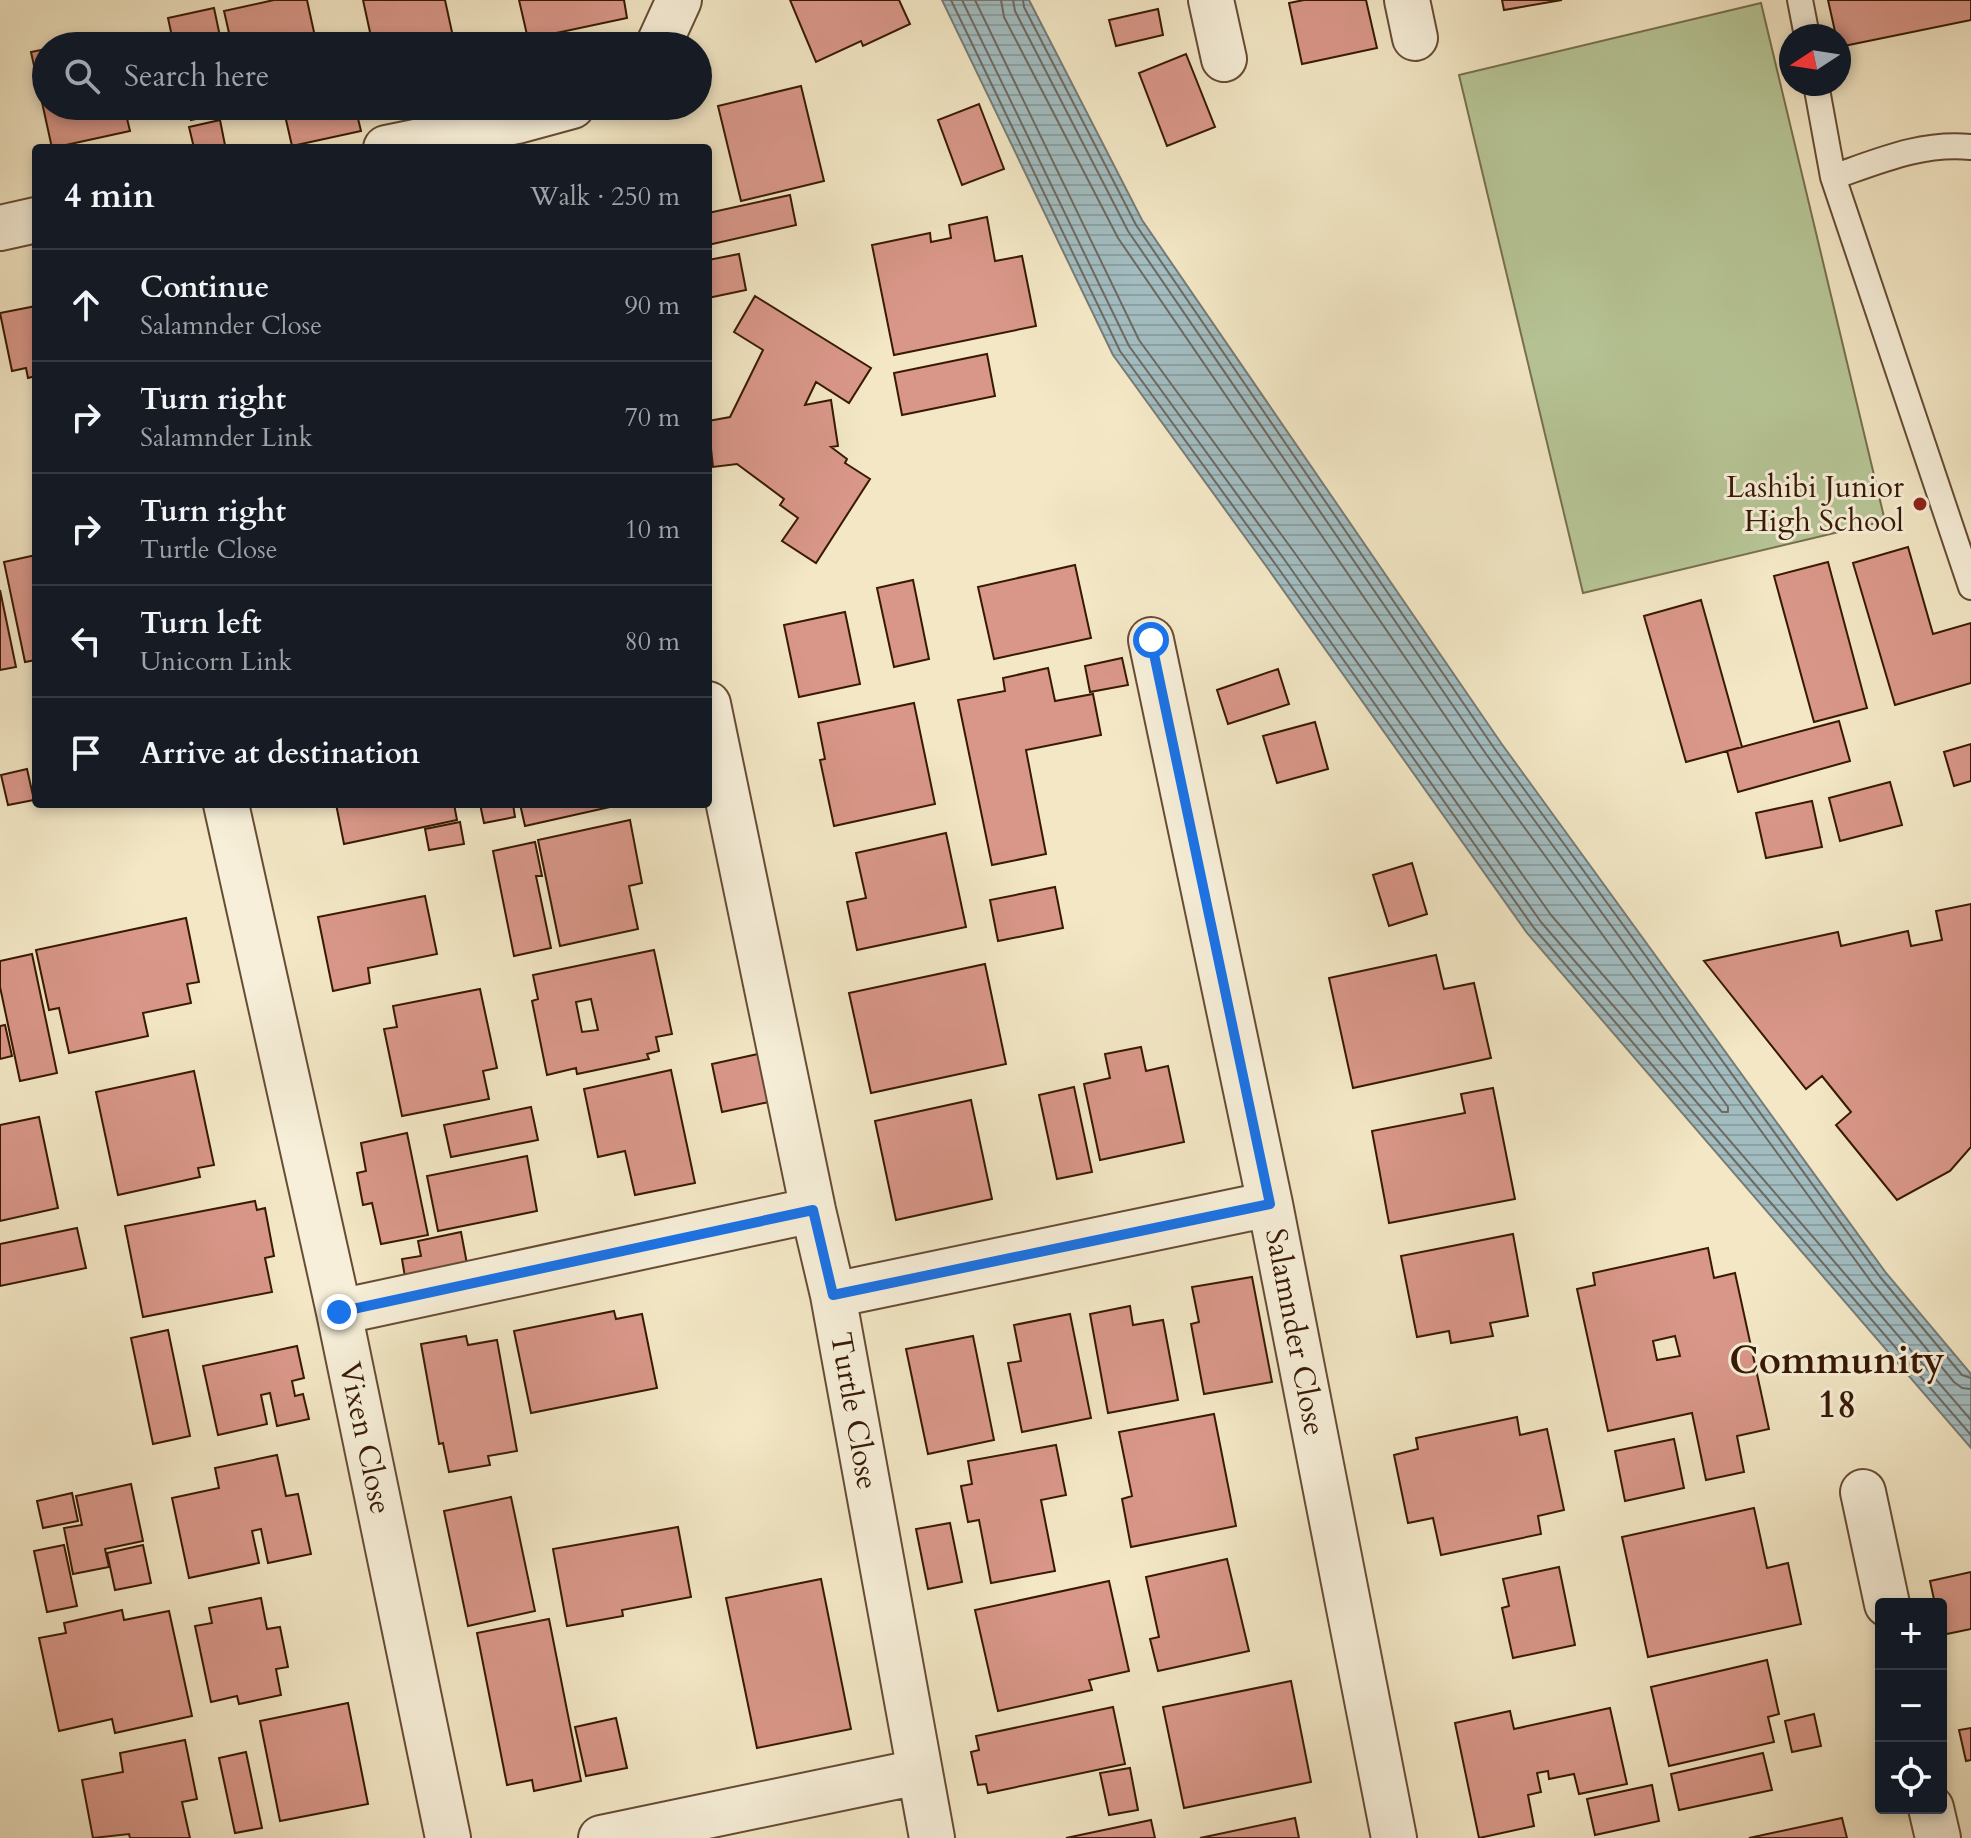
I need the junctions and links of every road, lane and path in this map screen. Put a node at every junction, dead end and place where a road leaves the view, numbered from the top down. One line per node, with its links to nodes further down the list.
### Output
1 (679, 0): 5 (street)
2 (1211, 0): 6 (street)
3 (1800, 0): 4 (lane)
4 (1805, 24)
5 (664, 32)
6 (1224, 59)
7 (1818, 96): 11 (lane)
8 (521, 120): 9 (street)
9 (405, 144)
10 (1971, 147): 11 (lane)
11 (1833, 177): 14 (lane)
12 (32, 221): 13 (street)
13 (0, 228)
14 (1971, 587)
15 (1151, 640): 18 (street, Salamnder Close)
16 (712, 723): 19 (street, Turtle Close)
17 (227, 808): 21 (street, Vixen Close)
18 (1270, 1204): 20 (street); 29 (street, Salamnder Close)
19 (813, 1210): 20 (street, Turtle Close); 21 (street)
20 (833, 1295): 24 (street, Turtle Close)
21 (339, 1312): 26 (street, Vixen Close)
22 (1863, 1492): 23 (street)
23 (1886, 1598)
24 (918, 1772): 27 (street); 28 (street, Turtle Close)
25 (1932, 1814): 30 (street)
26 (448, 1838)
27 (601, 1838)
28 (932, 1838)
29 (1394, 1838)
30 (1938, 1838)

